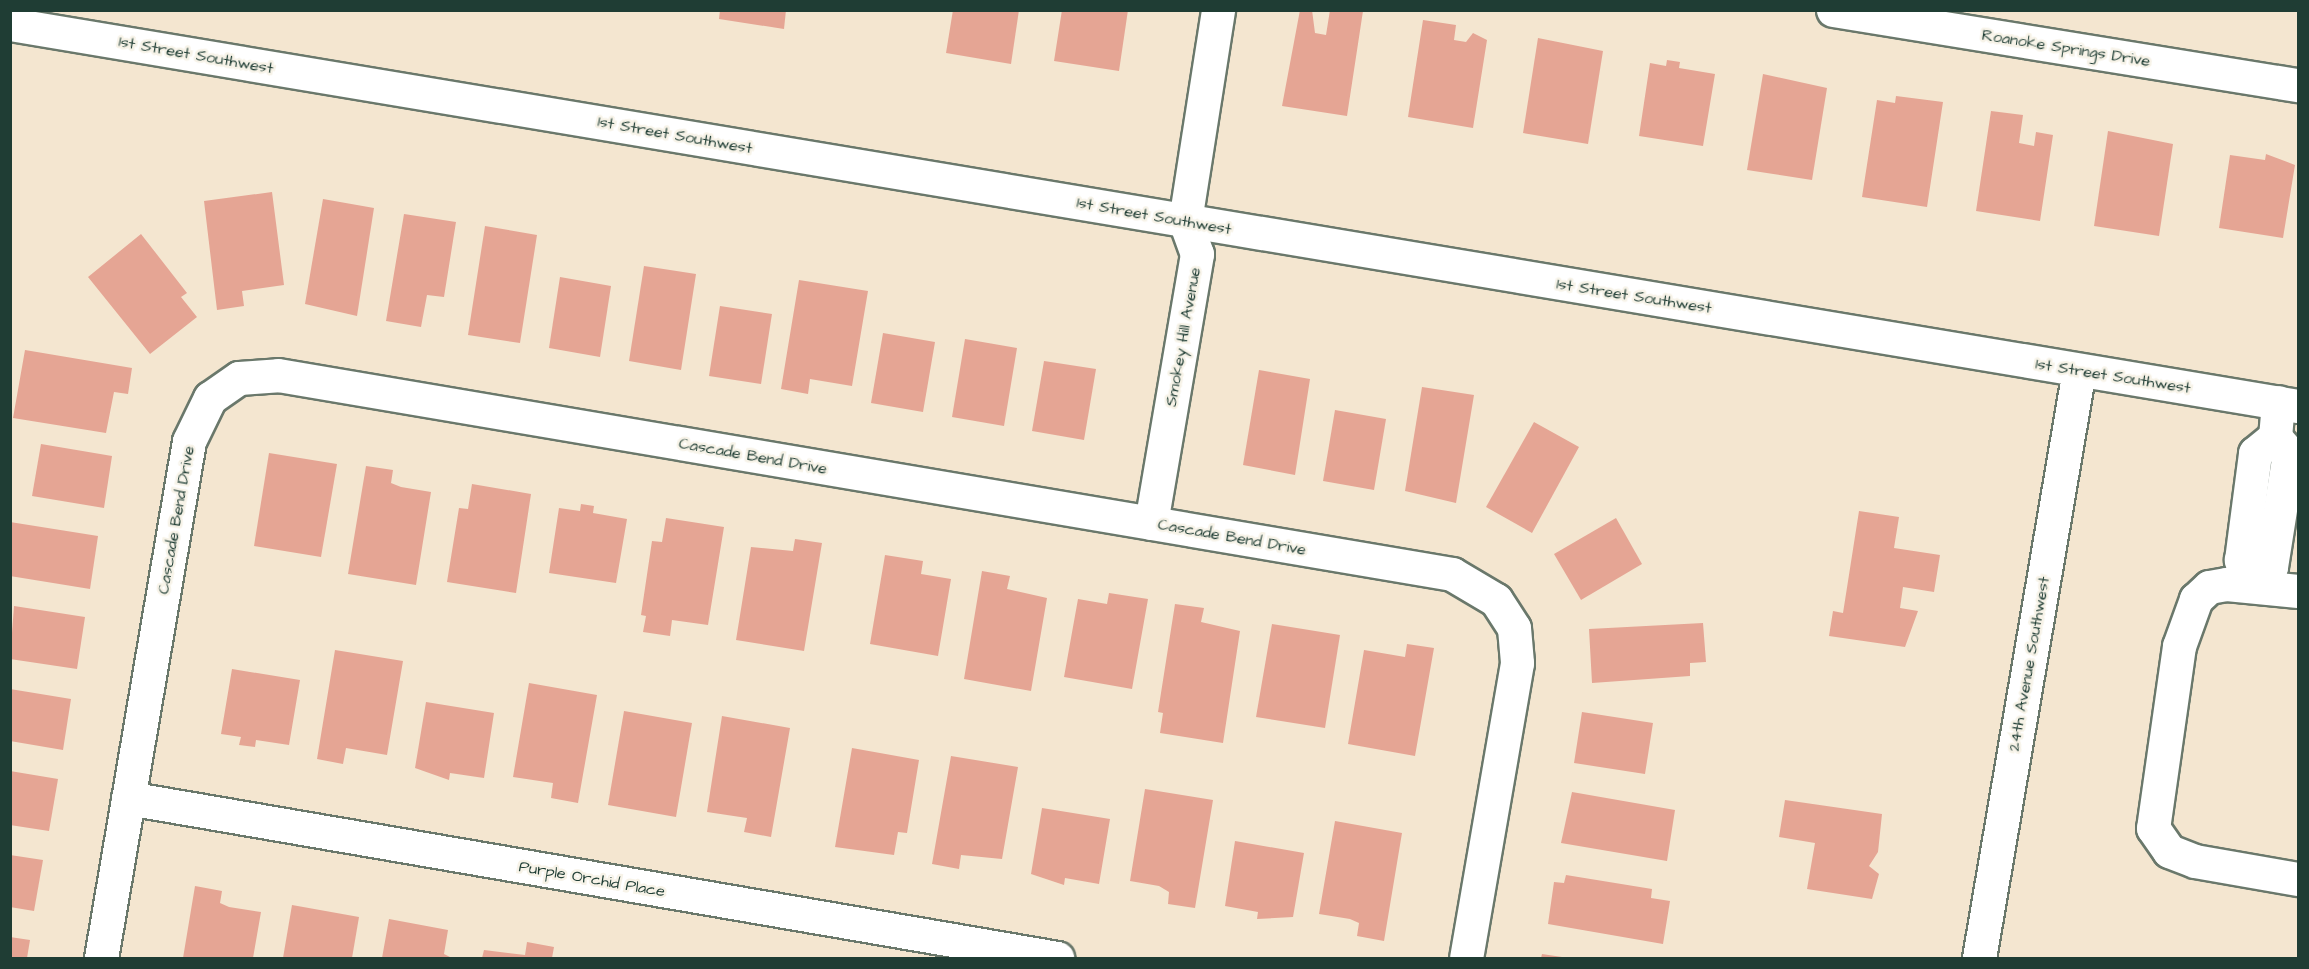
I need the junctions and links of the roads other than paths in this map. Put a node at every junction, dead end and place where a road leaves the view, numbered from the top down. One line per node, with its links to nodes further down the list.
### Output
1 (1218, 10): 5 (street, Smokey Hill Avenue)
2 (1833, 10): 4 (street, Roanoke Springs Drive)
3 (10, 24): 5 (street, 1st Street Southwest)
4 (2298, 85)
5 (1185, 221): 6 (street, 1st Street Southwest); 8 (street, Smokey Hill Avenue)
6 (2079, 370): 7 (street, 1st Street Southwest); 16 (street, 24th Avenue Southwest)
7 (2288, 404): 9 (street)
8 (1151, 523): 11 (street, Cascade Bend Drive); 15 (street, Cascade Bend Drive)
9 (2250, 584): 10 (street); 12 (street)
10 (2298, 591)
11 (128, 798): 13 (street, Cascade Bend Drive); 14 (street, Purple Orchid Place)
12 (2298, 879)
13 (101, 958)
14 (1057, 958)
15 (1466, 958)
16 (1979, 958)

